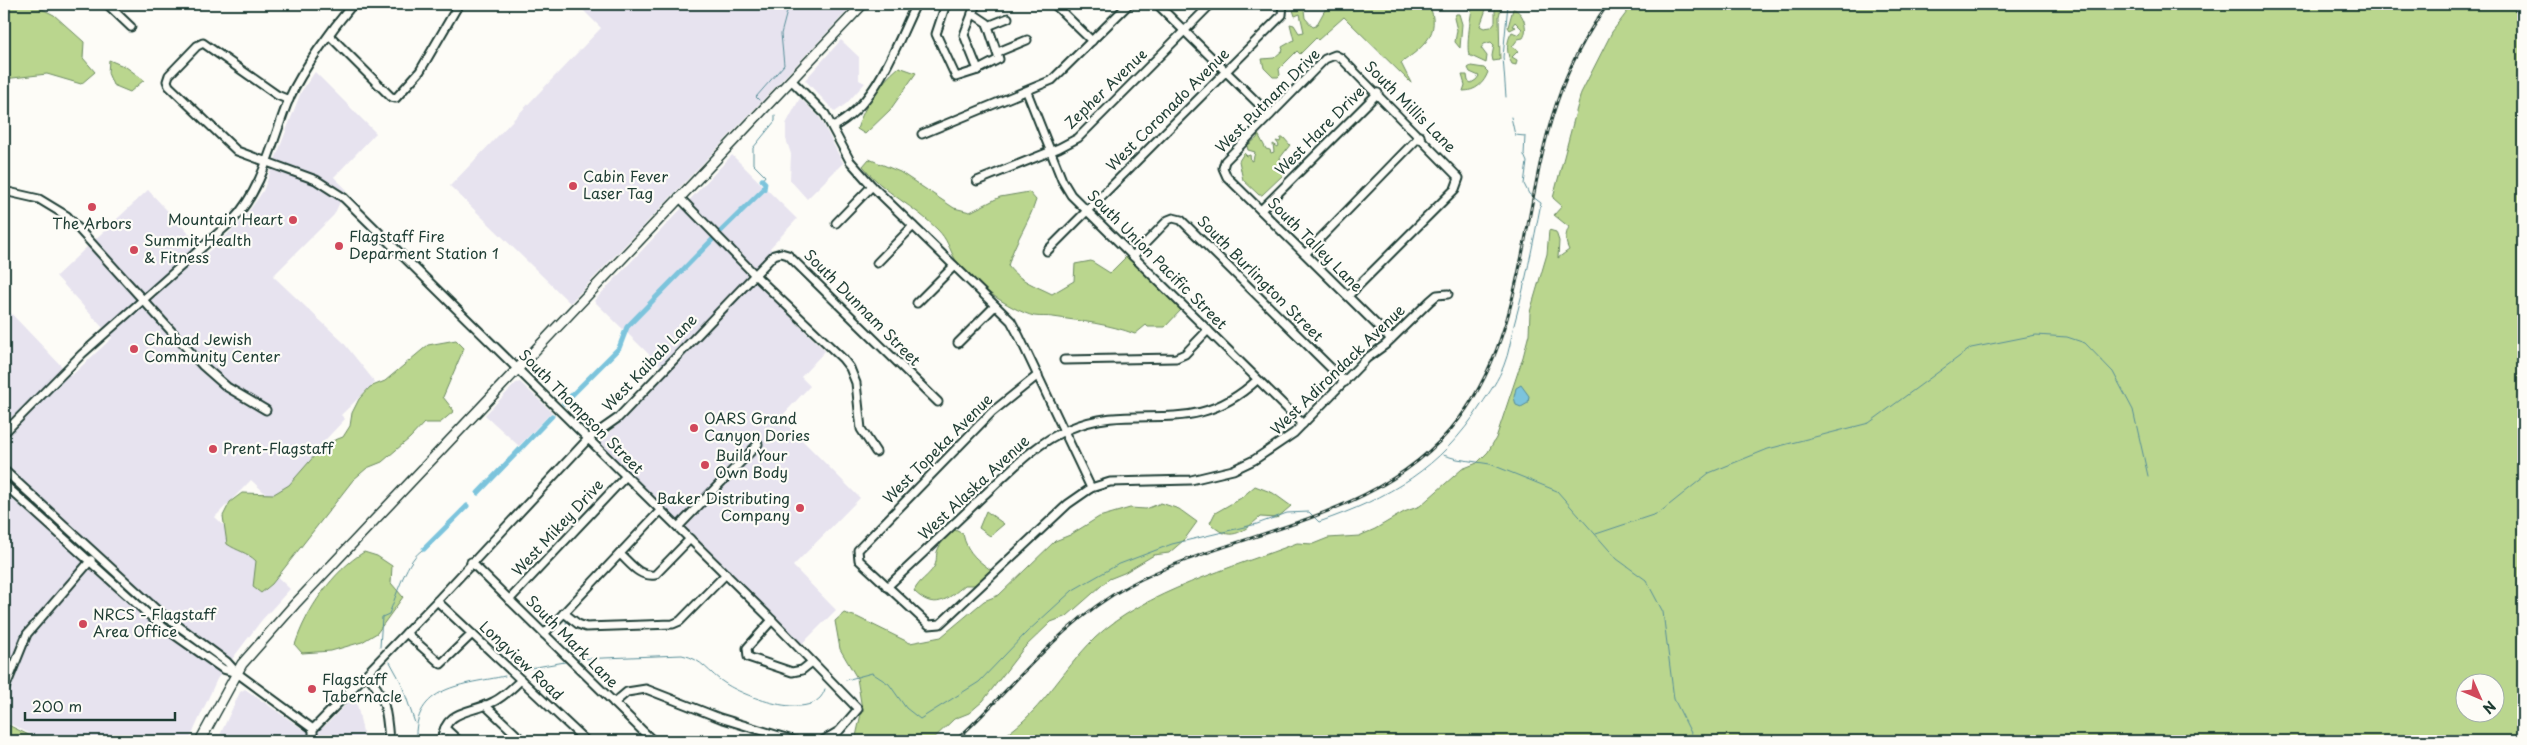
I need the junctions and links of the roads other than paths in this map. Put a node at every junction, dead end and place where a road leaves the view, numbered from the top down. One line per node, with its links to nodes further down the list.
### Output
1 (107, 4): 16 (street)
2 (353, 4): 18 (street)
3 (459, 4): 18 (street)
4 (863, 4): 25 (main road)
5 (916, 4): 30 (street)
6 (946, 4): 23 (street)
7 (976, 4): 13 (street)
8 (1054, 4): 20 (street)
9 (1129, 4): 20 (street)
10 (1157, 4): 17 (street)
11 (1211, 4): 17 (street, Zepher Avenue)
12 (1284, 6): 24 (street, West Coronado Avenue)
13 (972, 13): 15 (street); 23 (street)
14 (1008, 18): 15 (street)
15 (988, 26): 21 (street)
16 (131, 27)
17 (1184, 31): 24 (street); 33 (street, Zepher Avenue)
18 (330, 36): 28 (street)
19 (1027, 40): 21 (street)
20 (1092, 41): 26 (street)
21 (998, 52): 23 (street)
22 (1335, 55): 27 (street, South Millis Lane); 29 (street, West Putnam Drive)
23 (978, 70)
24 (1225, 72): 29 (street); 41 (street, West Coronado Avenue)
25 (791, 80): 30 (street); 39 (main road)
26 (1027, 92): 31 (street); 33 (street, South Union Pacific Street)
27 (1378, 93): 32 (street, South Millis Lane); 40 (street, West Hare Drive)
28 (289, 100): 34 (street); 34 (street, South Thompson Street)
29 (1270, 115): 35 (street, West Putnam Drive)
30 (833, 127): 37 (street)
31 (922, 134)
32 (1420, 136): 45 (street); 51 (street, South Millis Lane)
33 (1050, 151): 36 (street, Zepher Avenue); 41 (street, South Union Pacific Street)
34 (266, 161): 52 (street); 59 (street, South Thompson Street)
35 (1223, 168): 40 (street, South Talley Lane)
36 (978, 182)
37 (872, 186): 42 (street); 43 (street)
38 (4, 191): 52 (street)
39 (679, 197): 49 (street); 59 (main road)
40 (1261, 210): 45 (street, South Talley Lane)
41 (1088, 211): 44 (street, West Coronado Avenue); 46 (street, South Union Pacific Street)
42 (836, 223)
43 (913, 226): 47 (street); 48 (street)
44 (1047, 252)
45 (1306, 253): 51 (street, South Talley Lane)
46 (1133, 256): 55 (street, South Union Pacific Street); 62 (street, South Burlington Street)
47 (877, 263)
48 (954, 266): 53 (street); 54 (street)
49 (754, 274): 63 (street, South Dunnam Street); 68 (street, West Kaibab Lane); 70 (street)
50 (1448, 294): 56 (street, West Adirondack Avenue)
51 (1348, 296): 56 (street, South Talley Lane)
52 (143, 299): 64 (street); 67 (street)
53 (917, 303)
54 (995, 306): 57 (street); 60 (street)
55 (1208, 330): 58 (street); 61 (street, South Union Pacific Street)
56 (1391, 339): 62 (street, West Adirondack Avenue)
57 (958, 343)
58 (1064, 360)
59 (518, 369): 68 (street, South Thompson Street); 92 (main road)
60 (1038, 375): 66 (street); 83 (street, West Topeka Avenue)
61 (1258, 380): 65 (street, South Union Pacific Street); 66 (street, West Alaska Avenue)
62 (1344, 382): 65 (street, West Adirondack Avenue)
63 (938, 402)
64 (266, 410)
65 (1303, 424): 74 (street, West Adirondack Avenue)
66 (1064, 431): 74 (street); 83 (street, West Alaska Avenue)
67 (4, 433)
68 (588, 438): 72 (street, South Thompson Street); 81 (street, West Kaibab Lane)
69 (758, 444): 76 (street)
70 (876, 452)
71 (4, 470): 79 (street)
72 (626, 476): 75 (street, South Thompson Street); 84 (street, West Mikey Drive)
73 (4, 484): 80 (street)
74 (1091, 488): 83 (street, West Adirondack Avenue)
75 (661, 510): 76 (street, South Thompson Street); 78 (street)
76 (678, 527): 77 (street, South Thompson Street)
77 (690, 539): 78 (street); 82 (street, South Thompson Street)
78 (620, 554): 86 (street)
79 (96, 556): 80 (street); 92 (street)
80 (90, 562): 92 (street); 95 (street)
81 (471, 562): 84 (street, South Mark Lane); 85 (street, West Kaibab Lane)
82 (726, 574): 86 (street); 87 (street, South Thompson Street)
83 (887, 587)
84 (509, 600): 90 (street, South Mark Lane)
85 (437, 601): 88 (street, West Kaibab Lane); 89 (street, Longview Road)
86 (564, 613): 90 (street)
87 (772, 620): 91 (street, South Thompson Street); 91 (street)
88 (406, 633): 89 (street); 93 (street, West Kaibab Lane)
89 (472, 634): 94 (street, Longview Road)
90 (544, 634): 96 (street, South Mark Lane)
91 (812, 662): 111 (street, South Thompson Street)
92 (237, 673): 99 (street); 101 (main road)
93 (366, 674): 99 (street, West Kaibab Lane); 103 (street)
94 (520, 680): 97 (street); 107 (street, Longview Road)
95 (4, 691)
96 (614, 703): 100 (street); 108 (street, South Mark Lane)
97 (485, 706): 98 (street); 106 (street)
98 (445, 728): 104 (street); 105 (street)
99 (313, 729): 102 (street)
100 (766, 732): 109 (street); 110 (street)
101 (200, 741)
102 (313, 741)
103 (389, 741)
104 (441, 741)
105 (459, 741)
106 (523, 741)
107 (586, 741)
108 (653, 741)
109 (763, 741)
110 (796, 741)
111 (822, 741)

